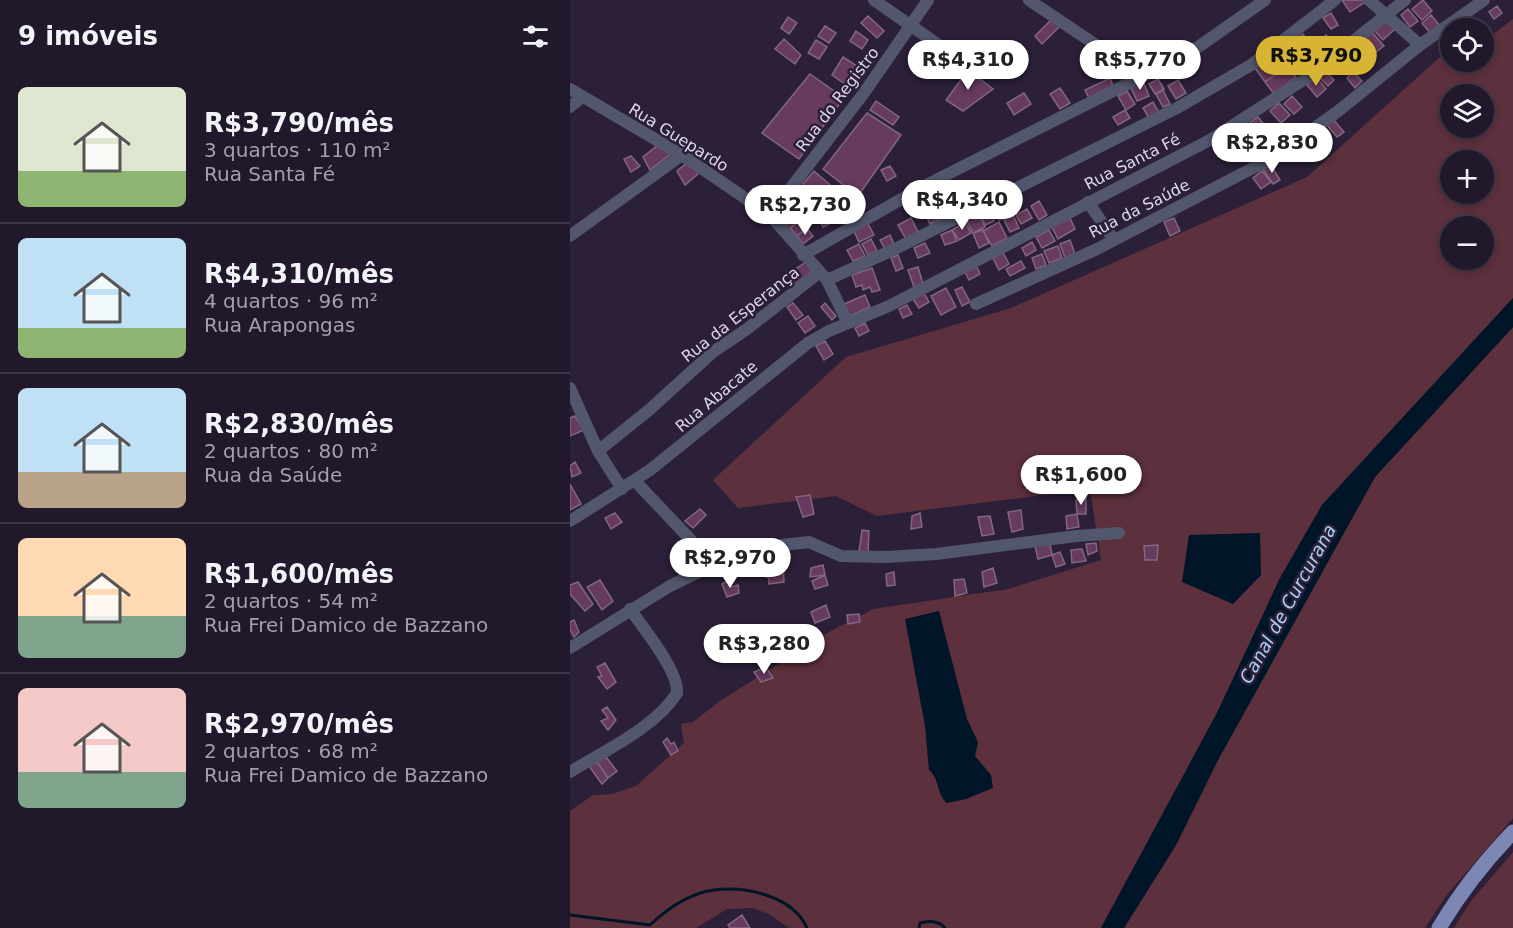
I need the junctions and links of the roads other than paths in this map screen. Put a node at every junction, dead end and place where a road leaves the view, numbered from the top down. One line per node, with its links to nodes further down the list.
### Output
1 (874, 0): 10 (street)
2 (928, 0): 10 (street, Rua do Registro)
3 (1029, 0): 13 (street)
4 (1265, 0): 13 (street)
5 (1335, 0): 23 (street, Rua da Esperança)
6 (1369, 0): 9 (street)
7 (1405, 0): 9 (street, Rua Santa Fé)
8 (1484, 0): 11 (street, Rua da Saúde)
9 (1386, 16): 11 (street); 18 (street, Rua Santa Fé)
10 (910, 26): 12 (street); 19 (street, Rua do Registro)
11 (1420, 45): 21 (street, Rua da Saúde)
12 (979, 73)
13 (1137, 78): 22 (street)
14 (570, 89): 15 (street, Rua Guepardo)
15 (582, 98): 16 (street); 17 (street, Rua Guepardo)
16 (570, 107)
17 (682, 155): 19 (street, Rua Guepardo); 20 (street)
18 (1088, 202): 21 (street); 25 (street, Rua Santa Fé)
19 (770, 215): 22 (street, Rua Guepardo)
20 (570, 236)
21 (1114, 240): 24 (street, Rua da Saúde)
22 (803, 255): 23 (street)
23 (823, 276): 26 (street); 28 (street, Rua da Esperança)
24 (976, 304)
25 (889, 306): 26 (street, Rua Abacate)
26 (848, 323): 29 (street, Rua Abacate)
27 (570, 388): 28 (street)
28 (598, 451): 30 (street)
29 (635, 481): 30 (street, Rua Abacate); 33 (street)
30 (622, 489): 31 (street, Rua Abacate)
31 (570, 521)
32 (1119, 533): 33 (street)
33 (710, 567): 34 (street)
34 (630, 609): 35 (street); 36 (street)
35 (570, 648)
36 (570, 772)
37 (1513, 832): 38 (main road)
38 (1439, 928)

